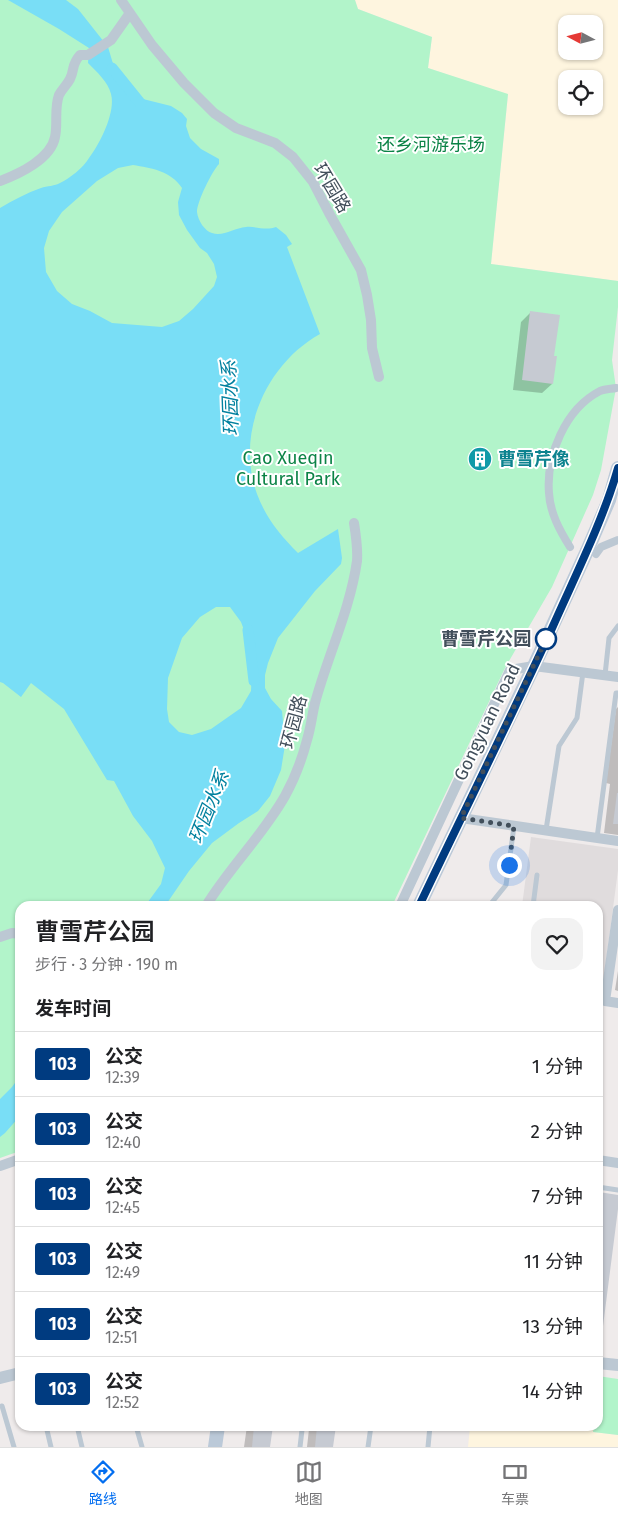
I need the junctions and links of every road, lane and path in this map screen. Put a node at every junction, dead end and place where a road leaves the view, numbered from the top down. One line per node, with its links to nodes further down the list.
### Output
1 (121, 0): 2 (street, 环园路)
2 (130, 13): 3 (street); 4 (street, 环园路)
3 (0, 181)
4 (380, 377)
5 (616, 388): 9 (street)
6 (618, 468): 12 (main road, Gongyuan Road)
7 (354, 524): 23 (street, 环园路)
8 (618, 540): 10 (street)
9 (570, 547)
10 (596, 554)
11 (618, 626): 14 (lane)
12 (534, 666): 13 (street); 17 (main road, Gongyuan Road); 24 (street)
13 (583, 672): 14 (street); 19 (lane)
14 (605, 675): 15 (street)
15 (618, 677)
16 (618, 693): 20 (lane)
17 (461, 818): 18 (street); 25 (main road, Gongyuan Road)
18 (514, 826): 19 (street); 26 (lane)
19 (546, 831): 20 (street)
20 (597, 838): 21 (street)
21 (618, 841)
22 (538, 875): 27 (lane)
23 (209, 901)
24 (402, 901)
25 (421, 901)
26 (493, 901)
27 (534, 901)
28 (618, 910): 31 (street)
29 (15, 933): 30 (street)
30 (0, 936)
31 (603, 995)
32 (603, 1001): 33 (street)
33 (618, 1003)
34 (15, 1161): 37 (street)
35 (603, 1161): 36 (street)
36 (618, 1163)
37 (0, 1166)
38 (603, 1188): 39 (lane)
39 (618, 1190)
40 (603, 1364): 41 (street)
41 (618, 1365)
42 (15, 1374): 43 (street)
43 (0, 1378)
44 (2, 1406): 52 (lane)
45 (47, 1431): 53 (lane)
46 (78, 1431): 54 (lane)
47 (137, 1431): 55 (lane)
48 (217, 1431): 56 (main road)
49 (302, 1431): 57 (lane)
50 (370, 1431): 58 (lane)
51 (430, 1431): 59 (lane)
52 (14, 1447)
53 (51, 1447)
54 (82, 1447)
55 (142, 1447)
56 (215, 1447)
57 (300, 1447)
58 (368, 1447)
59 (428, 1447)

